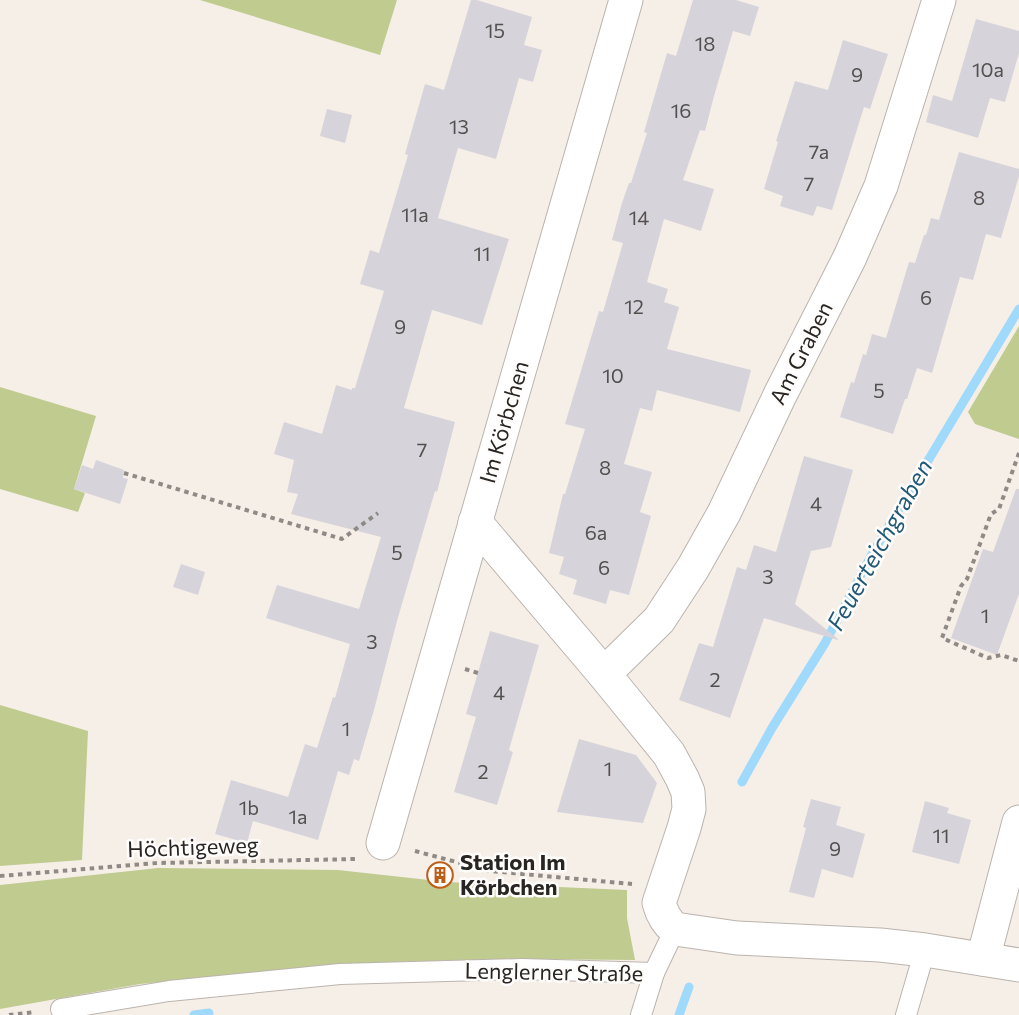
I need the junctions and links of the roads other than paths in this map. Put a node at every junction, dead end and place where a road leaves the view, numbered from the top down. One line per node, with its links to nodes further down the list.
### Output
1 (626, 0): 3 (street, Im Körbchen)
2 (939, 0): 4 (street, Am Graben)
3 (475, 522): 4 (street); 6 (street, Im Körbchen)
4 (604, 674): 7 (street)
5 (1019, 822): 9 (street)
6 (383, 843)
7 (675, 929): 8 (street); 11 (lane, Lenglerner Straße)
8 (925, 950): 9 (street); 14 (lane)
9 (983, 959): 10 (street)
10 (1019, 965)
11 (654, 974): 12 (lane, Lenglerner Straße); 13 (lane)
12 (61, 1009)
13 (641, 1015)
14 (906, 1015)

